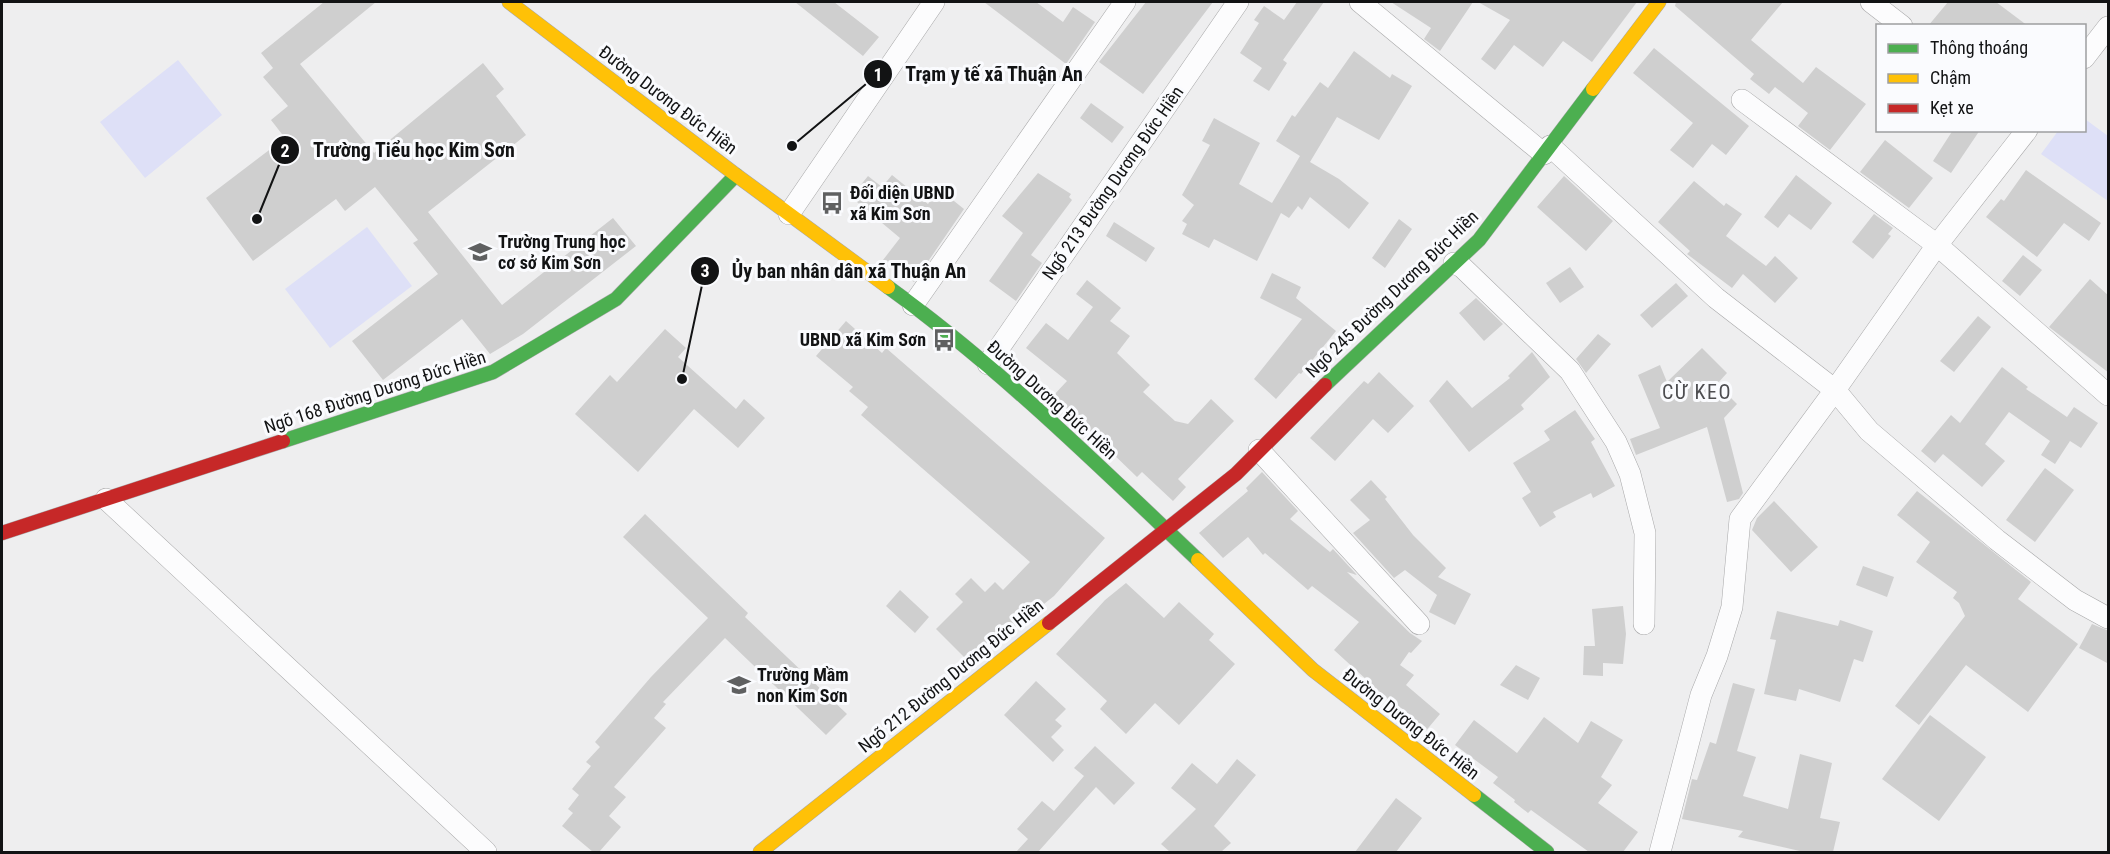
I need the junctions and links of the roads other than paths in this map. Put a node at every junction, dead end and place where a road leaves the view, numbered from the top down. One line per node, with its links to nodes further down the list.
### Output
1 (509, 2): 14 (main road, Đường Dương Đức Hiền)
2 (934, 2): 15 (street)
3 (1125, 2): 18 (street)
4 (1238, 2): 19 (street, Ngõ 213 Đường Dương Đức Hiền)
5 (1360, 2): 13 (street)
6 (1659, 2): 13 (main road, Ngõ 245 Đường Dương Đức Hiền)
7 (1871, 2): 8 (street)
8 (1899, 24)
9 (2109, 27): 10 (street)
10 (2086, 56)
11 (1742, 100): 16 (street)
12 (2025, 132): 16 (street)
13 (1547, 150): 17 (main road, Ngõ 245 Đường Dương Đức Hiền); 20 (street)
14 (736, 174): 15 (main road, Đường Dương Đức Hiền); 23 (main road, Ngõ 168 Đường Dương Đức Hiền)
15 (789, 214): 18 (main road, Đường Dương Đức Hiền)
16 (1937, 245): 20 (street); 21 (street)
17 (1454, 263): 22 (main road, Ngõ 245 Đường Dương Đức Hiền); 28 (street)
18 (912, 305): 19 (main road, Đường Dương Đức Hiền)
19 (988, 364): 24 (main road, Đường Dương Đức Hiền)
20 (1835, 390): 26 (street); 32 (street)
21 (2109, 395)
22 (1259, 450): 24 (main road, Ngõ 245 Đường Dương Đức Hiền); 27 (street)
23 (106, 499): 25 (main road, Ngõ 168 Đường Dương Đức Hiền); 29 (street)
24 (1165, 528): 30 (main road, Ngõ 212 Đường Dương Đức Hiền); 31 (main road, Đường Dương Đức Hiền)
25 (2, 533)
26 (2109, 618)
27 (1419, 624)
28 (1644, 624)
29 (486, 852)
30 (760, 852)
31 (1547, 852)
32 (1660, 852)

